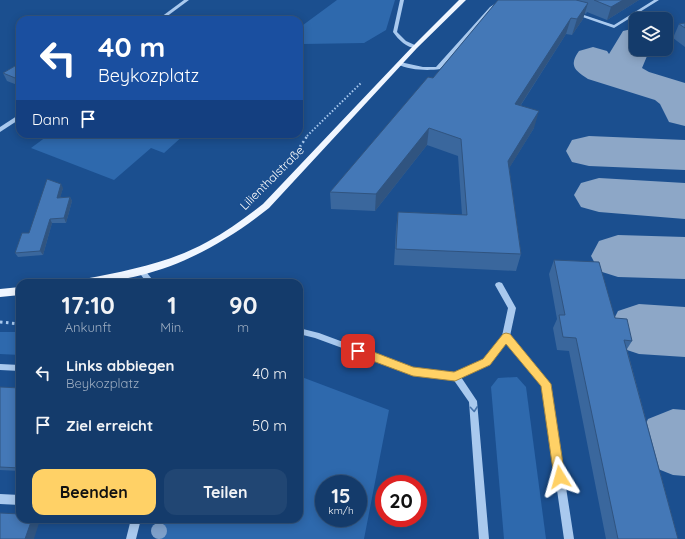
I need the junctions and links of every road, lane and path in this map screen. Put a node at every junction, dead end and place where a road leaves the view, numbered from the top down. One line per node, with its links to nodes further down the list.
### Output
1 (187, 0): 9 (street)
2 (402, 0): 10 (street)
3 (463, 0): 10 (main road, Lilienthalstraße)
4 (504, 0): 6 (street)
5 (657, 0): 8 (street)
6 (497, 5): 7 (street); 11 (street)
7 (503, 6)
8 (570, 13)
9 (165, 16)
10 (415, 47): 11 (main road, Lilienthalstraße)
11 (400, 64): 14 (main road, Lilienthalstraße)
12 (16, 119): 13 (street)
13 (0, 130)
14 (142, 271): 15 (main road, Lilienthalstraße); 16 (street)
15 (103, 279)
16 (148, 279)
17 (499, 285): 23 (street)
18 (16, 291): 19 (main road)
19 (0, 293)
20 (0, 322): 21 (path)
21 (16, 324)
22 (303, 332): 26 (street)
23 (506, 337): 26 (street); 32 (street)
24 (0, 367): 25 (street)
25 (16, 368)
26 (455, 376): 31 (street, one-way to 31)
27 (0, 499): 28 (street)
28 (16, 500)
29 (135, 523): 30 (street)
30 (131, 539)
31 (484, 539)
32 (569, 539)

